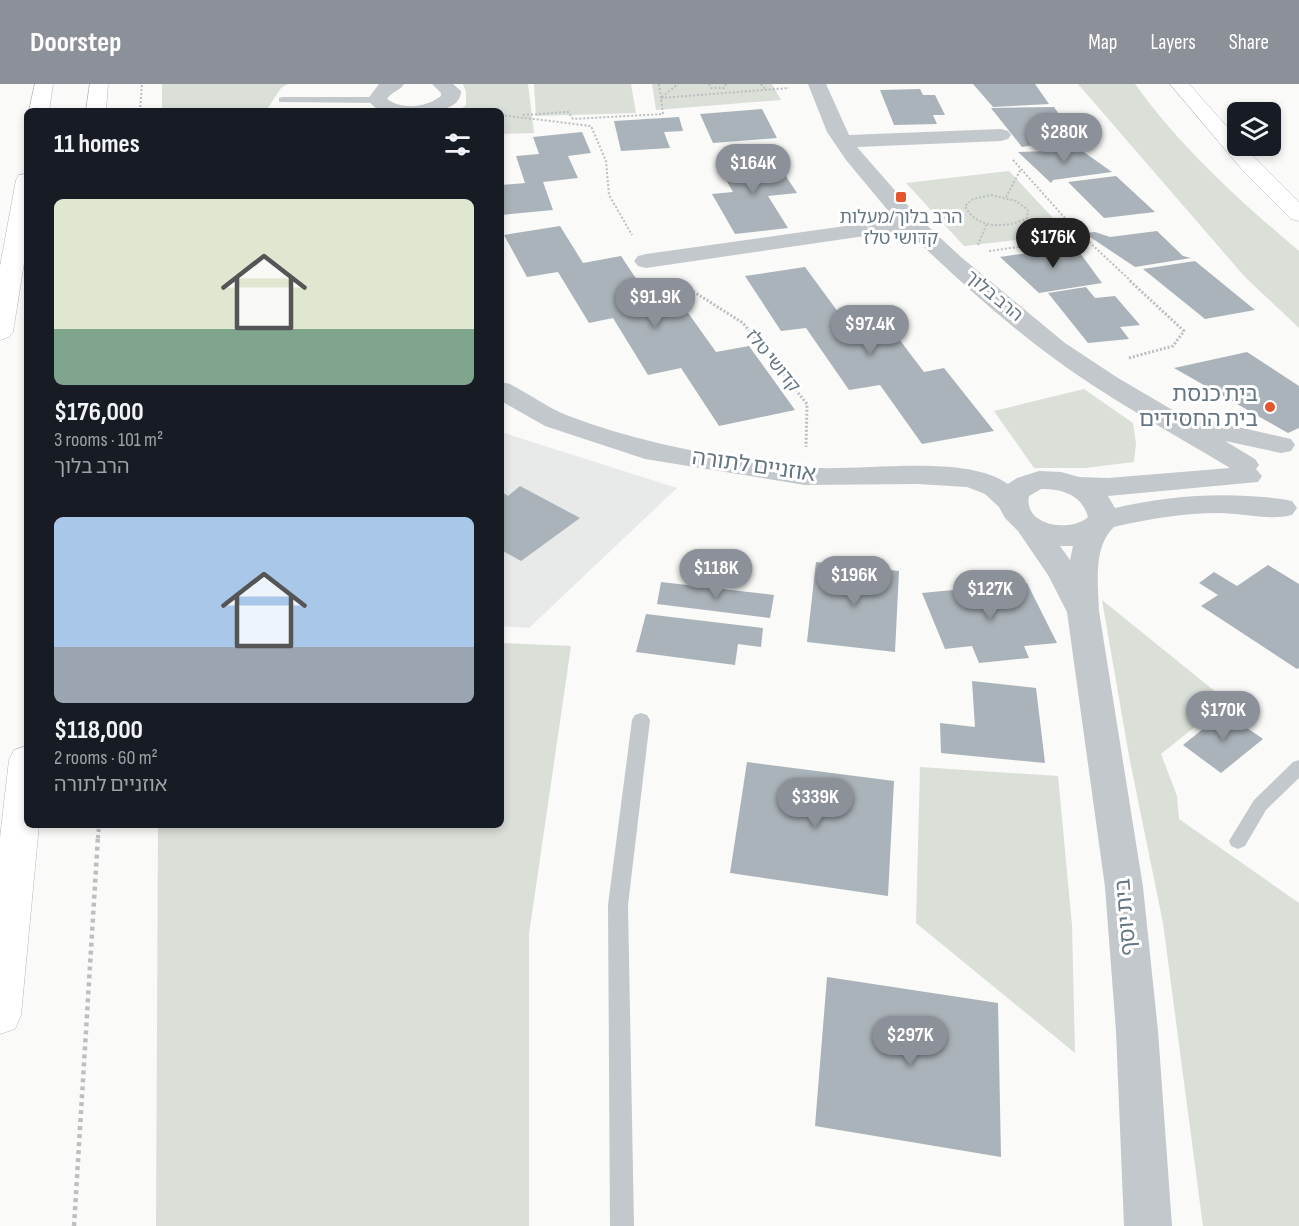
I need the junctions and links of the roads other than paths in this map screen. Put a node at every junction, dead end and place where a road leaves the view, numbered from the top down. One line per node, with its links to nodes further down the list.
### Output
1 (44, 84): 10 (main road)
2 (99, 84): 11 (main road)
3 (395, 84): 9 (street)
4 (441, 84): 14 (street)
5 (1179, 84): 18 (main road)
6 (817, 85): 16 (street, הרב בלוך)
7 (282, 100): 8 (lane)
8 (329, 100): 9 (lane); 12 (lane)
9 (377, 100): 13 (street)
10 (40, 108)
11 (96, 108)
12 (333, 108)
13 (388, 108)
14 (430, 108)
15 (996, 135): 16 (street)
16 (843, 141): 19 (street, הרב בלוך)
17 (24, 197): 21 (main road)
18 (1299, 214)
19 (911, 223): 20 (street); 23 (street, הרב בלוך)
20 (646, 261)
21 (0, 332)
22 (504, 392): 30 (street, אוזניים לתורה)
23 (1132, 398): 24 (street, הרב בלוך); 25 (street, הרב בלוך)
24 (1158, 413): 26 (street, הרב בלוך); 27 (street)
25 (1290, 445): 26 (street)
26 (1246, 471): 27 (street); 29 (street, הרב בלוך)
27 (1130, 485): 28 (street)
28 (1079, 486): 30 (street); 31 (street)
29 (1290, 512): 31 (street)
30 (1021, 515): 31 (street); 32 (street)
31 (1098, 526): 32 (street)
32 (1083, 611): 39 (street, בית יוסף)
33 (641, 720): 38 (lane)
34 (1299, 767): 36 (lane)
35 (24, 788): 37 (main road)
36 (1238, 841)
37 (0, 1016)
38 (622, 1226)
39 (1148, 1226)

